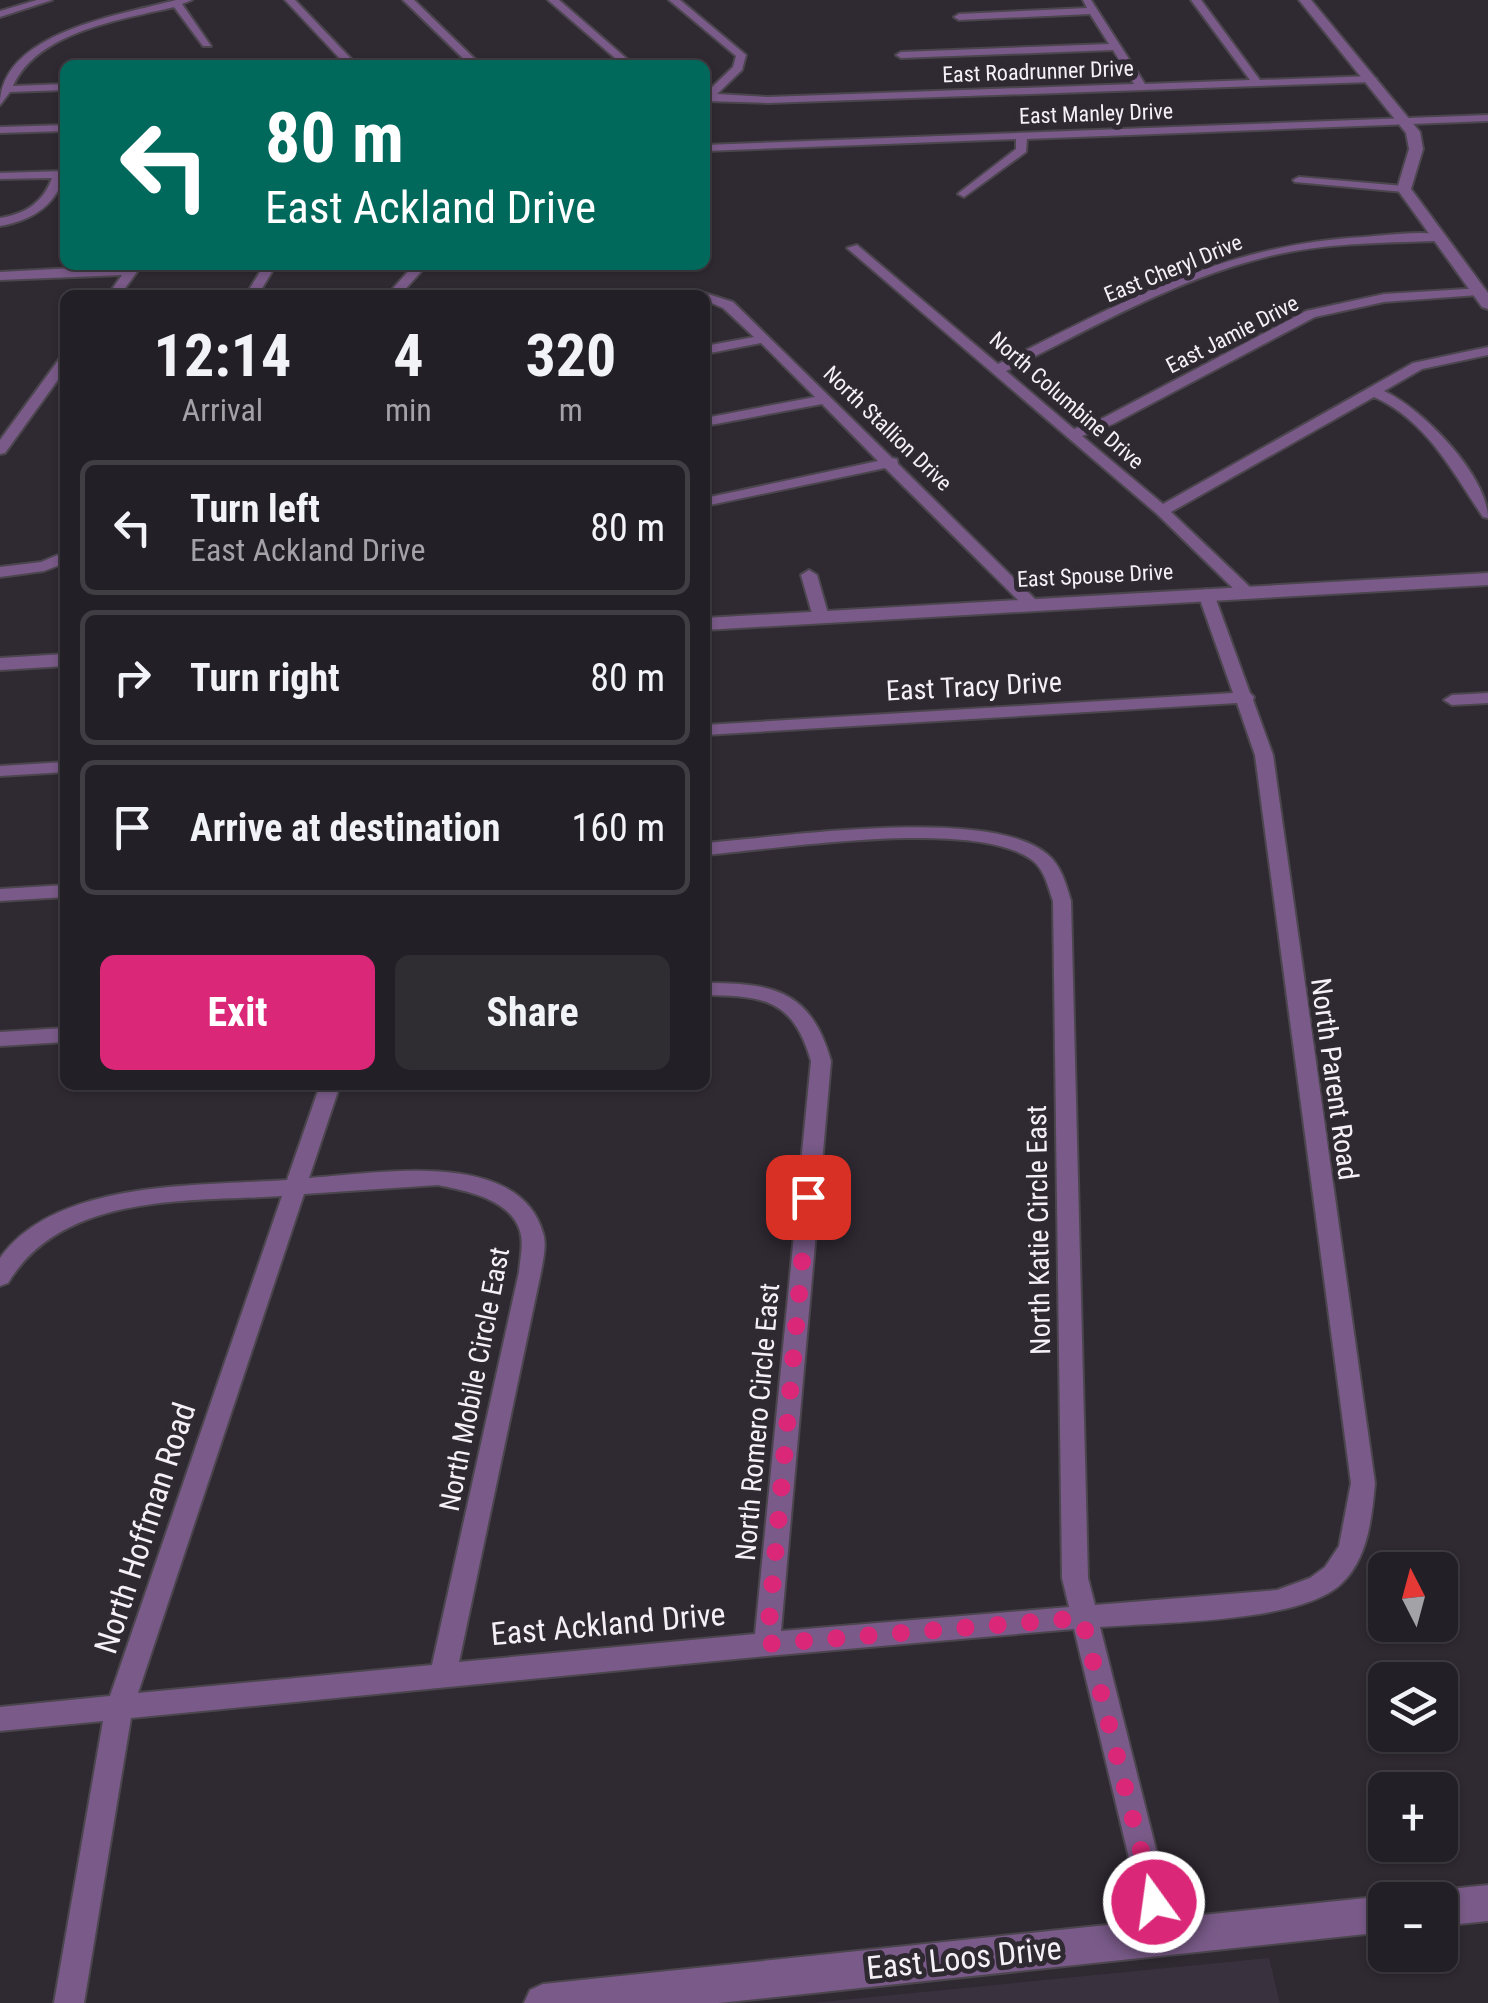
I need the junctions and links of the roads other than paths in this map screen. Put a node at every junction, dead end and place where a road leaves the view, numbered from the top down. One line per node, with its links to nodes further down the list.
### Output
1 (47, 0): 10 (street)
2 (290, 0): 17 (street)
3 (408, 0): 18 (street)
4 (553, 0): 19 (street)
5 (674, 0): 25 (street)
6 (1196, 0): 21 (street)
7 (1305, 0): 20 (street)
8 (182, 2): 12 (street); 13 (street)
9 (1090, 6): 11 (street); 15 (street)
10 (0, 14)
11 (959, 17)
12 (51, 44): 14 (street); 23 (street)
13 (207, 44)
14 (67, 46)
15 (1114, 48): 16 (street); 24 (street)
16 (900, 55)
17 (347, 60)
18 (471, 60)
19 (623, 60)
20 (1372, 79): 21 (street, East Roadrunner Drive); 29 (street)
21 (1257, 83): 24 (street, East Roadrunner Drive)
22 (60, 86): 23 (street)
23 (7, 88): 27 (street)
24 (1142, 88): 26 (street, East Roadrunner Drive)
25 (710, 94)
26 (710, 98)
27 (0, 102)
28 (1488, 118): 29 (street, East Manley Drive)
29 (1405, 121): 32 (street, East Manley Drive); 38 (street)
30 (60, 128): 31 (street)
31 (0, 130)
32 (1021, 136): 33 (street, East Manley Drive); 39 (street)
33 (710, 148)
34 (60, 174): 35 (street)
35 (0, 176)
36 (60, 178): 40 (street)
37 (1300, 180): 38 (street)
38 (1404, 189): 41 (street)
39 (964, 194)
40 (0, 222)
41 (1435, 237): 47 (street); 54 (street, East Cheryl Drive)
42 (853, 248): 54 (street, North Columbine Drive)
43 (100, 270): 45 (street)
44 (416, 270): 46 (street)
45 (0, 276)
46 (398, 290)
47 (1478, 291): 49 (street); 58 (street, East Jamie Drive)
48 (710, 298): 50 (street, North Stallion Drive)
49 (1488, 304)
50 (764, 338): 51 (street); 56 (street, North Stallion Drive)
51 (710, 349)
52 (1488, 351): 55 (street)
53 (60, 368): 59 (street)
54 (997, 370): 58 (street, North Columbine Drive)
55 (1372, 391): 62 (street); 63 (street)
56 (826, 399): 57 (street); 60 (street, North Stallion Drive)
57 (710, 421)
58 (1073, 434): 62 (street, North Columbine Drive)
59 (0, 450)
60 (892, 462): 61 (street); 70 (street, North Stallion Drive)
61 (710, 501)
62 (1162, 511): 68 (street, North Columbine Drive)
63 (1488, 514)
64 (60, 559): 65 (street)
65 (0, 572)
66 (809, 575): 71 (street)
67 (1488, 579): 68 (street, East Spouse Drive)
68 (1246, 592): 69 (street, East Spouse Drive)
69 (1206, 594): 70 (street, East Spouse Drive); 75 (street, North Parent Road)
70 (1030, 604): 71 (street, East Spouse Drive)
71 (821, 617): 72 (street, East Spouse Drive)
72 (710, 624)
73 (60, 660): 74 (street)
74 (0, 664)
75 (1246, 697): 78 (street, East Tracy Drive); 90 (street, North Parent Road)
76 (1488, 698): 77 (street)
77 (1452, 700)
78 (710, 730)
79 (60, 768): 80 (street)
80 (0, 771)
81 (710, 849): 91 (street, North Katie Circle East)
82 (60, 890): 83 (street)
83 (0, 895)
84 (710, 990): 92 (street, North Romero Circle East)
85 (60, 1035): 86 (street)
86 (0, 1039)
87 (328, 1090): 88 (street, North Hoffman Road)
88 (293, 1187): 89 (street); 93 (street, North Mobile Circle East); 94 (street, North Hoffman Road)
89 (0, 1277)
90 (1336, 1575): 91 (street, East Ackland Drive)
91 (1082, 1618): 92 (street, East Ackland Drive); 99 (street, North Katie Circle East)
92 (767, 1644): 93 (street, East Ackland Drive)
93 (443, 1675): 94 (street, East Ackland Drive)
94 (118, 1710): 95 (street, East Ackland Drive); 100 (street, North Hoffman Road)
95 (0, 1719)
96 (1488, 1903): 97 (street)
97 (1458, 1906)
98 (1368, 1916): 99 (street, East Loos Drive)
99 (1163, 1937): 101 (street, East Loos Drive)
100 (69, 2003)
101 (543, 2003)

